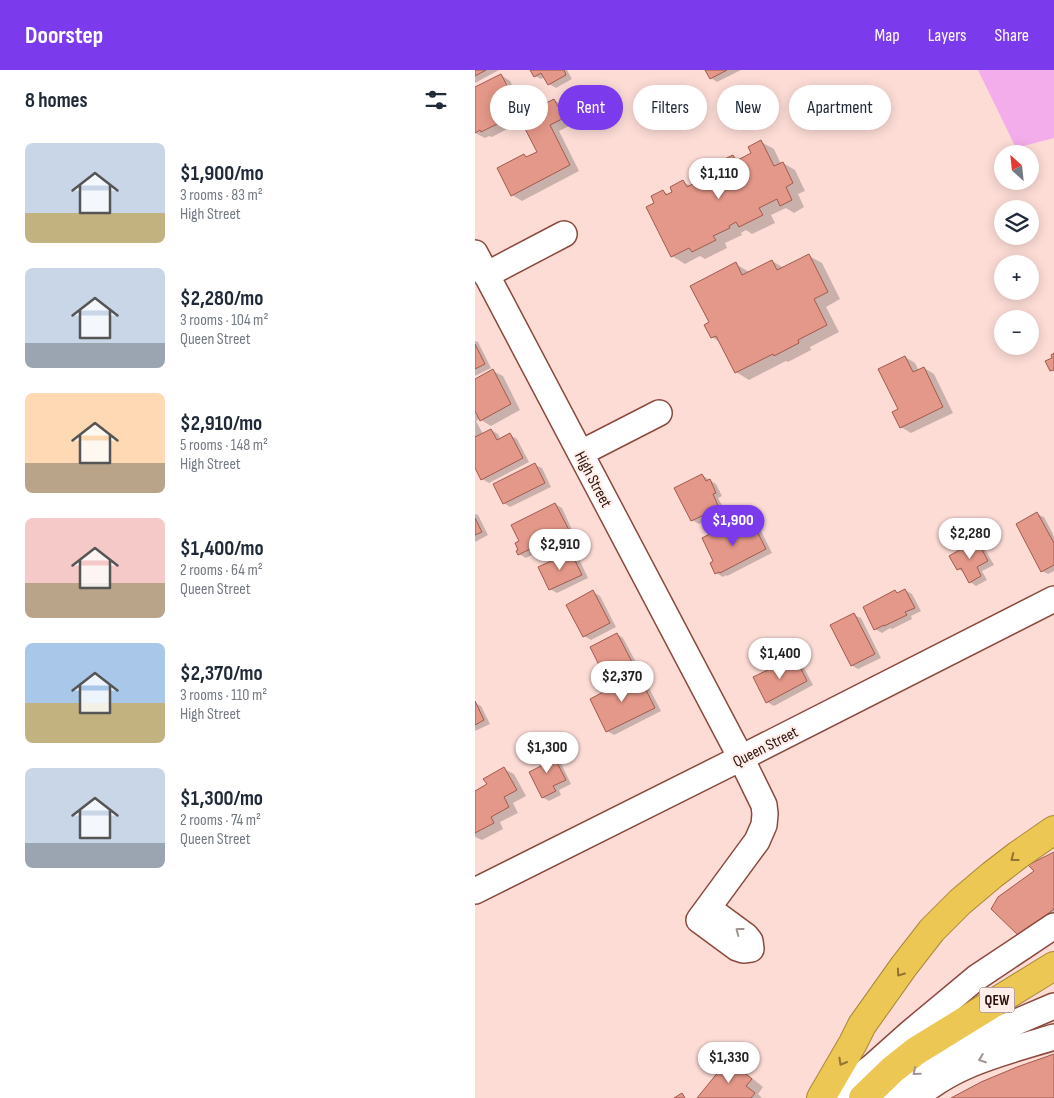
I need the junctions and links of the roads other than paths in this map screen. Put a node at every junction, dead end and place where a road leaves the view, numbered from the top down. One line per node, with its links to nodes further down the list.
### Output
1 (564, 234): 2 (street)
2 (481, 264): 4 (street, High Street)
3 (659, 413): 4 (street)
4 (581, 454): 6 (street, High Street)
5 (1054, 599): 6 (street, Queen Street)
6 (741, 758): 8 (street, Queen Street); 9 (street, High Street)
7 (1054, 830): 20 (highway, one-way to 20)
8 (475, 891)
9 (704, 914)
10 (1054, 926): 16 (street, QEW)
11 (1054, 944): 16 (street, QEW)
12 (1054, 966): 17 (highway, QEW)
13 (1054, 987): 17 (street, QEW)
14 (1054, 1006): 19 (street, QEW)
15 (1054, 1021): 19 (street, QEW)
16 (910, 1033): 21 (street, QEW)
17 (941, 1035): 22 (highway, QEW)
18 (1054, 1038): 24 (street, one-way to 24)
19 (974, 1041): 23 (street, QEW, one-way to 23)
20 (821, 1098)
21 (833, 1098)
22 (863, 1098)
23 (888, 1098)
24 (915, 1098)

